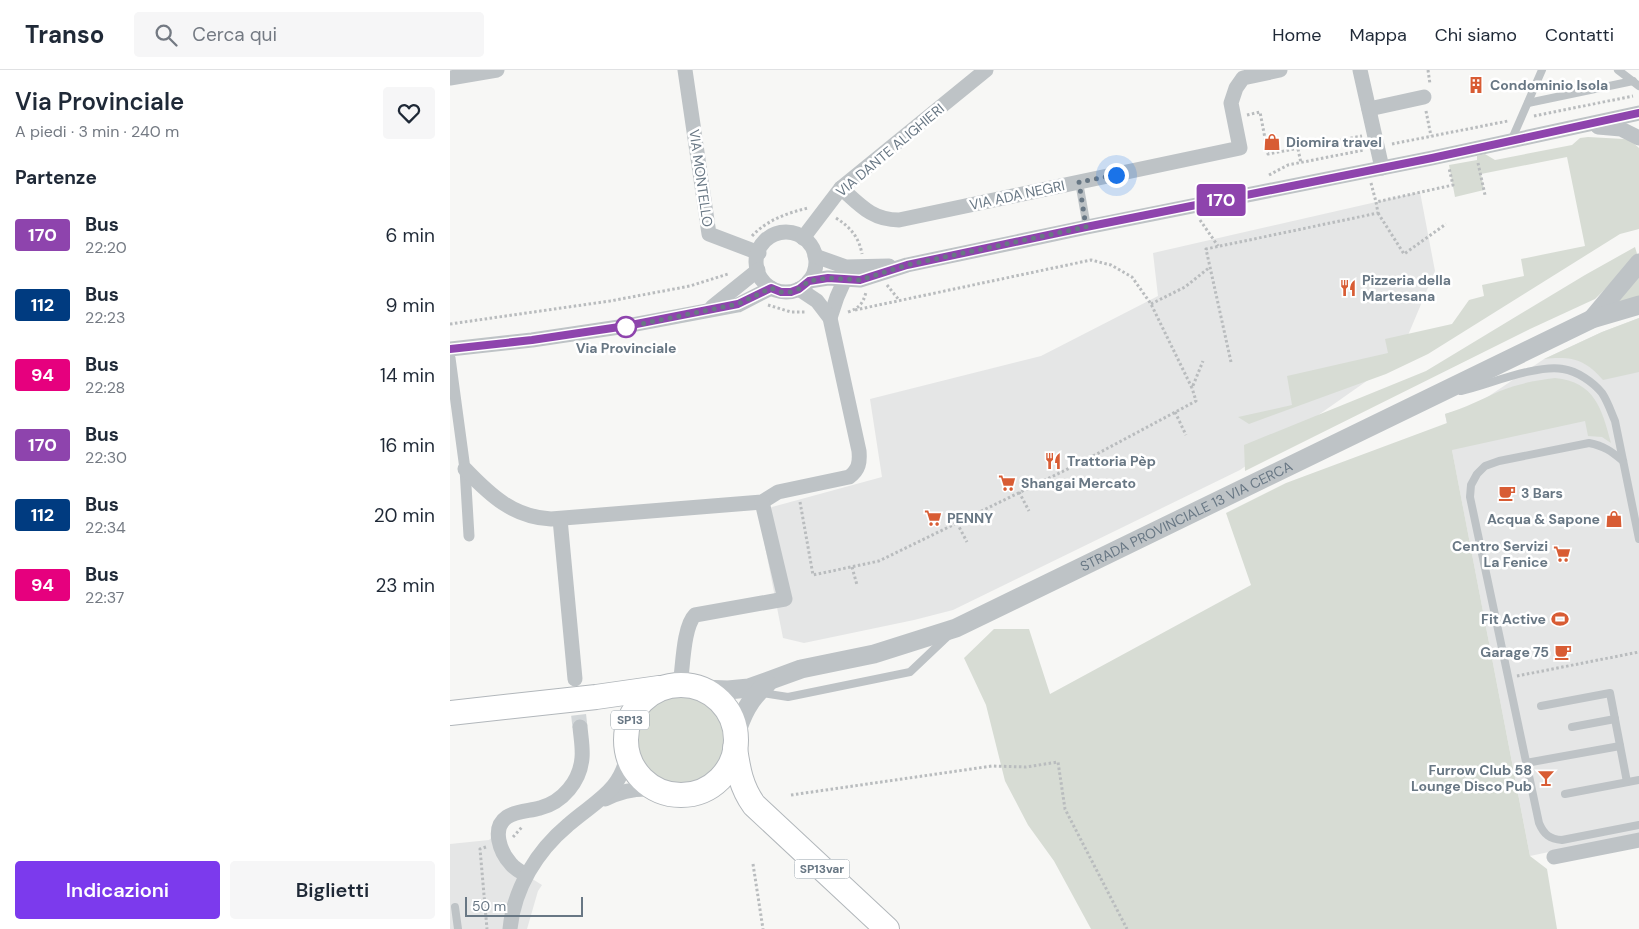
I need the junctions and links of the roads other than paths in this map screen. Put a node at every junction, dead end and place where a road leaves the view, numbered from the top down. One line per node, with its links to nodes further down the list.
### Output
1 (498, 70): 9 (street)
2 (685, 70): 23 (street, VIA MONTELLO)
3 (986, 70): 20 (street, VIA DANTE ALIGHIERI)
4 (1280, 70): 8 (street, VIA ADA NEGRI)
5 (1360, 70): 13 (street)
6 (1542, 70): 12 (lane)
7 (1618, 70): 10 (lane)
8 (1241, 74): 19 (street, VIA ADA NEGRI)
9 (450, 78)
10 (1636, 84): 12 (lane)
11 (1424, 97): 13 (street)
12 (1528, 103): 17 (lane)
13 (1369, 109): 18 (street)
14 (1639, 113): 15 (street)
15 (1574, 127): 16 (street); 17 (street)
16 (1639, 138)
17 (1511, 141): 18 (street)
18 (1382, 168): 21 (street)
19 (1079, 182): 20 (street, VIA ADA NEGRI); 21 (lane)
20 (840, 188): 22 (street, VIA DANTE ALIGHIERI)
21 (1086, 227): 27 (street)
22 (803, 238): 23 (street); 24 (street)
23 (759, 253): 26 (street)
24 (815, 256): 27 (street); 29 (street)
25 (1639, 263): 34 (street, STRADA PROVINCIALE 13 VIA CERCA / SP13)
26 (758, 270): 30 (street); 32 (street)
27 (864, 273): 28 (street)
28 (846, 279): 29 (street); 33 (street)
29 (804, 285): 30 (street); 33 (street)
30 (771, 288): 32 (street)
31 (1639, 305): 34 (street, STRADA PROVINCIALE 13 VIA CERCA / SP13)
32 (708, 309): 35 (street)
33 (837, 316): 40 (street)
34 (1592, 319): 37 (street, STRADA PROVINCIALE 13 VIA CERCA / SP13)
35 (450, 349)
36 (450, 358): 39 (street)
37 (1420, 402): 38 (lane); 44 (street, STRADA PROVINCIALE 13 VIA CERCA / SP13)
38 (1623, 461): 43 (lane); 58 (lane)
39 (465, 469): 41 (street); 42 (street)
40 (762, 502): 41 (street); 46 (street)
41 (560, 519): 45 (street)
42 (469, 536)
43 (1639, 539)
44 (956, 628): 47 (street, STRADA PROVINCIALE 13 VIA CERCA / SP13); 47 (lane)
45 (575, 679)
46 (683, 687): 47 (street, STRADA PROVINCIALE 13 VIA CERCA / SP13); 48 (main road, STRADA PROVINCIALE 13 VIA CERCA / SP13); 52 (main road, SP13); 55 (main road)
47 (764, 687): 55 (street, SP13)
48 (596, 697): 50 (main road, STRADA PROVINCIALE 13 VIA CERCA / SP13); 52 (main road, STRADA PROVINCIALE 13 VIA CERCA / SP13)
49 (1541, 706): 51 (lane)
50 (450, 713)
51 (1615, 719): 53 (lane); 56 (lane)
52 (629, 725): 57 (main road, SP13)
53 (1572, 727)
54 (580, 728): 69 (street)
55 (735, 742): 62 (main road, SP13); 65 (main road, SP13var)
56 (1620, 746): 58 (lane); 60 (lane)
57 (628, 750): 61 (main road, SP13); 64 (street)
58 (1526, 763): 66 (lane)
59 (1639, 780): 60 (lane)
60 (1627, 782): 63 (lane)
61 (660, 790): 62 (main road, SP13); 64 (street)
62 (688, 794): 65 (main road, SP13var)
63 (1565, 794)
64 (599, 801): 69 (street)
65 (757, 809): 73 (main road, SP13var)
66 (1639, 824)
67 (1639, 840): 68 (street)
68 (1554, 857)
69 (526, 876): 72 (street)
70 (455, 907): 71 (lane)
71 (458, 929)
72 (510, 929)
73 (887, 929)

